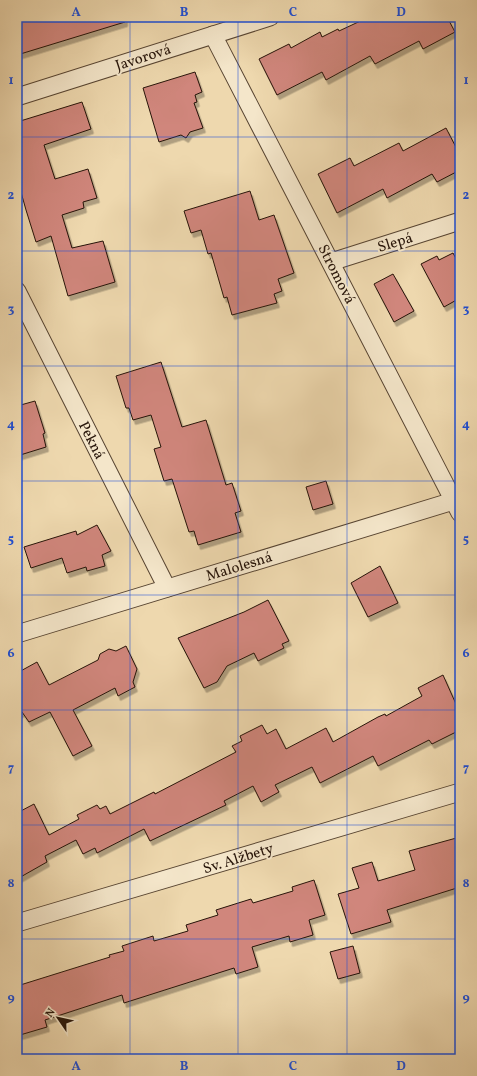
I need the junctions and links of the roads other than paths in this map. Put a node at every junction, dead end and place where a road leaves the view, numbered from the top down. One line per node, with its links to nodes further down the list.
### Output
1 (270, 17): 2 (street, Javorová)
2 (213, 35): 3 (street, Javorová); 5 (street, Stromová)
3 (17, 97)
4 (460, 221): 5 (street, Slepá)
5 (331, 262): 7 (street, Stromová)
6 (17, 291): 8 (street, Pekná)
7 (458, 504): 8 (street, Malolesná)
8 (167, 588): 9 (street, Malolesná)
9 (17, 634)
10 (460, 792): 11 (street, Sv. Alžbety)
11 (17, 923)

